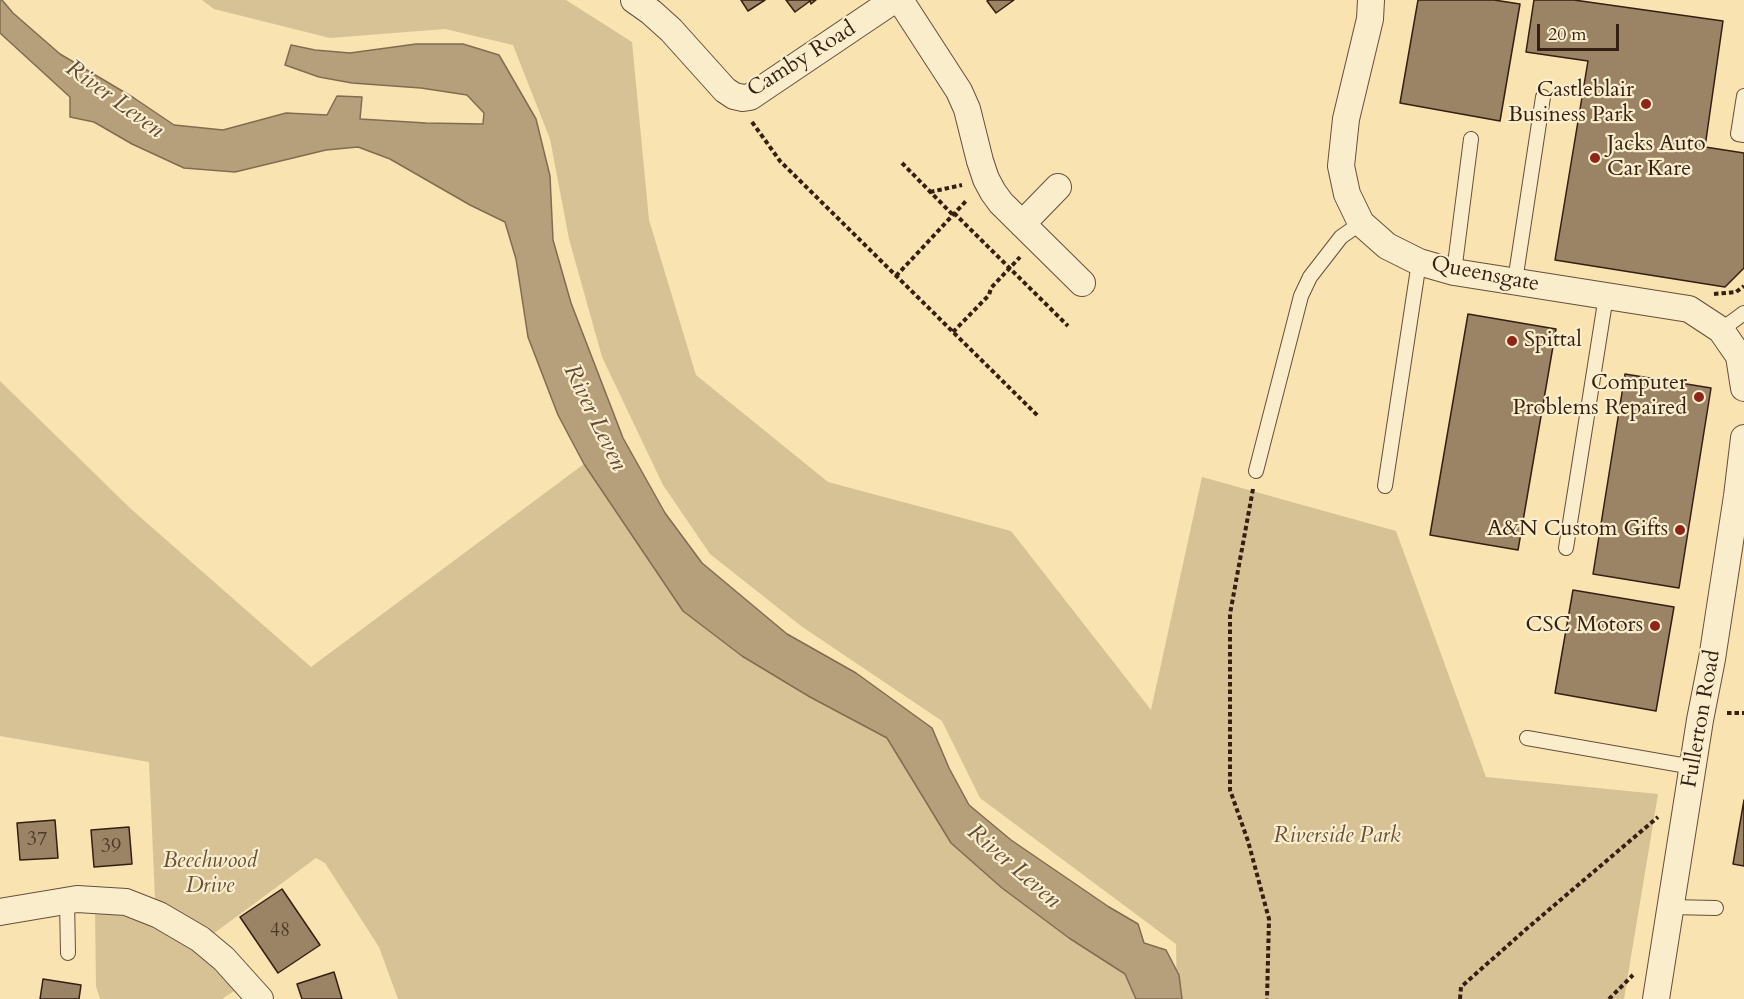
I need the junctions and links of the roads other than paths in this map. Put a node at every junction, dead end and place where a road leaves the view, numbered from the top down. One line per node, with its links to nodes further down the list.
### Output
1 (634, 0): 2 (street, Camby Road)
2 (894, 0)
3 (900, 0): 11 (street)
4 (1369, 6): 10 (street, Queensgate)
5 (1744, 96): 7 (lane)
6 (1543, 97): 14 (lane)
7 (1744, 135)
8 (1471, 139): 13 (lane)
9 (1058, 187): 11 (street)
10 (1361, 223): 12 (street, Queensgate); 21 (lane)
11 (1030, 231): 15 (street)
12 (1419, 262): 13 (street, Queensgate); 22 (lane)
13 (1454, 272): 14 (street, Queensgate)
14 (1515, 281): 16 (street, Queensgate)
15 (1082, 283)
16 (1606, 296): 18 (street, Queensgate); 24 (lane)
17 (1744, 313): 18 (lane)
18 (1721, 330): 19 (street, Queensgate)
19 (1744, 388)
20 (1744, 438): 23 (street, Fullerton Road)
21 (1256, 471)
22 (1385, 486)
23 (1739, 518): 26 (street, Fullerton Road)
24 (1566, 548)
25 (1527, 738): 26 (lane)
26 (1693, 767): 28 (street, Fullerton Road)
27 (67, 901): 30 (street); 31 (lane); 32 (street)
28 (1670, 907): 29 (lane); 33 (street, Fullerton Road)
29 (1716, 908)
30 (0, 912)
31 (69, 953)
32 (260, 999)
33 (1656, 999)

